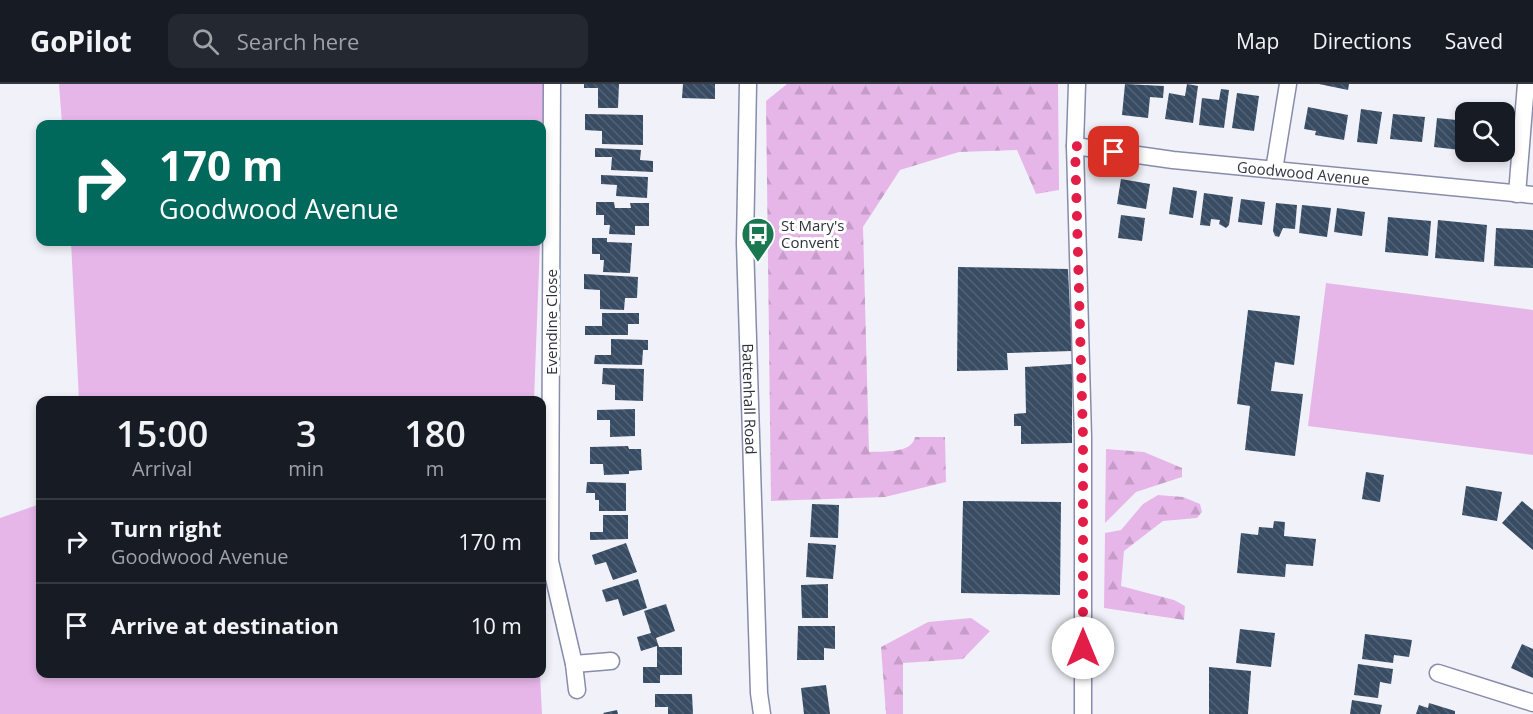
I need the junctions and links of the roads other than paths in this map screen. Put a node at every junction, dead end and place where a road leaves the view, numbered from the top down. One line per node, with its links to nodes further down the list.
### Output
1 (552, 84): 10 (street, Evendine Close)
2 (748, 84): 14 (street, Battenhall Road)
3 (1077, 84): 6 (street)
4 (1288, 84): 7 (street)
5 (1526, 84): 8 (street)
6 (1075, 146): 7 (street, Goodwood Avenue); 15 (street)
7 (1274, 170): 8 (street, Goodwood Avenue)
8 (1525, 194)
9 (612, 661): 10 (street)
10 (574, 664): 12 (street, Evendine Close)
11 (1438, 673): 13 (street)
12 (577, 690)
13 (1533, 703)
14 (762, 714)
15 (1083, 714)

